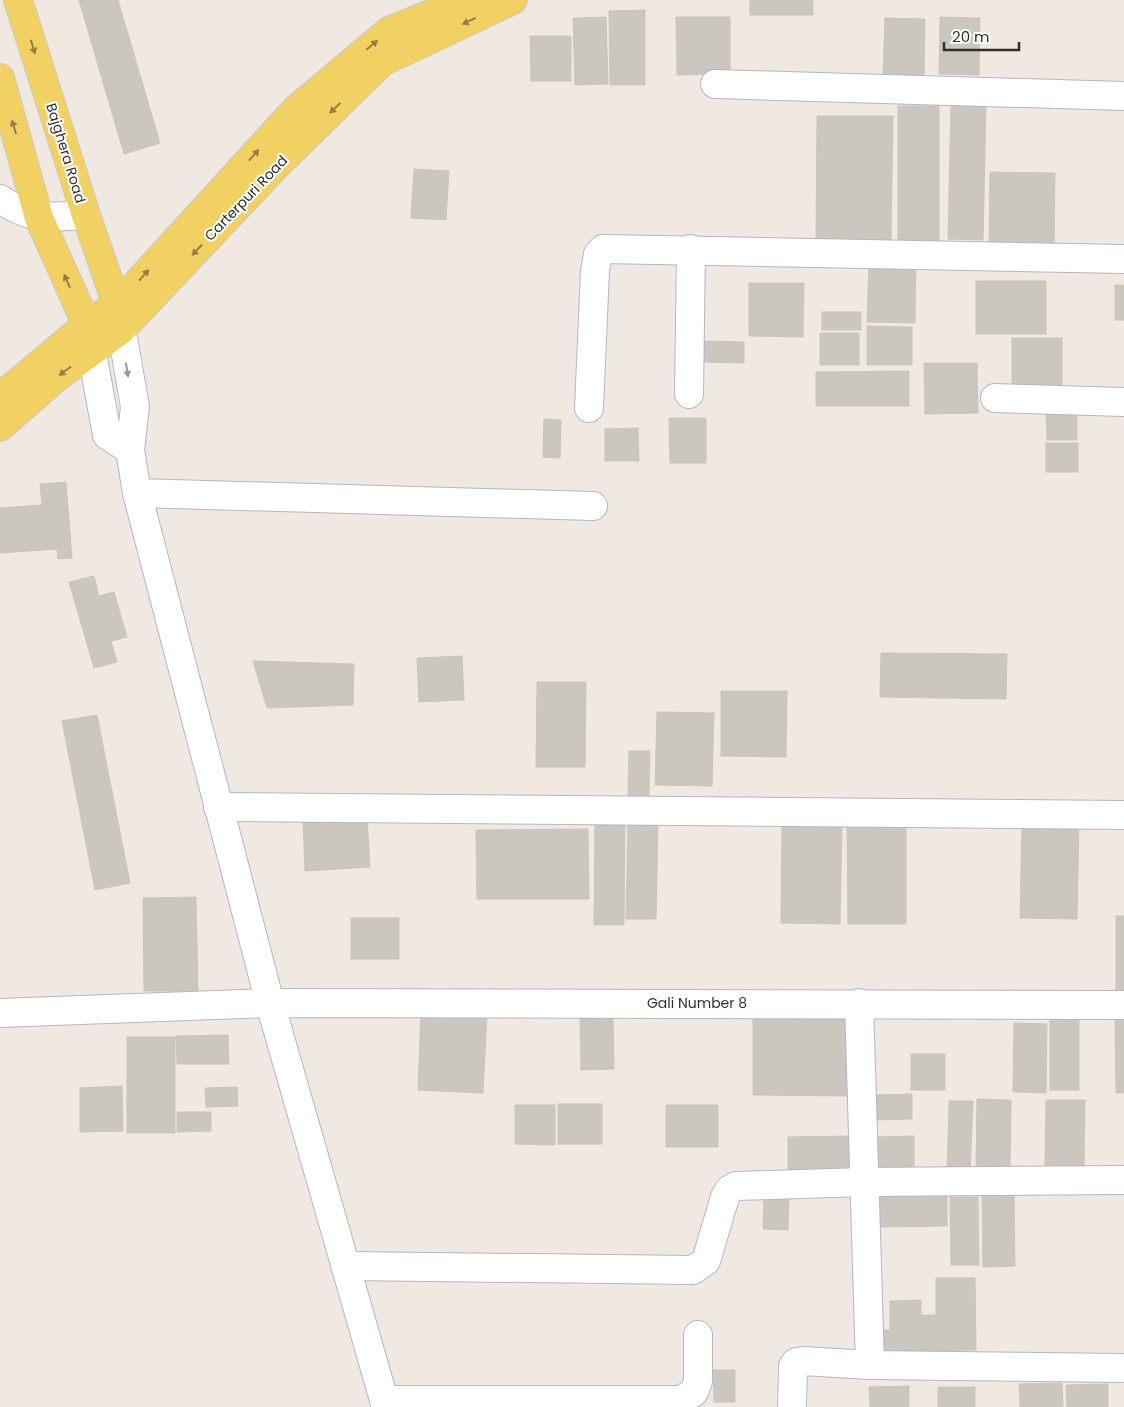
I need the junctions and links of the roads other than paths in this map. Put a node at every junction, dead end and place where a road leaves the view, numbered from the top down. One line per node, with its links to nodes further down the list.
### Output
1 (18, 0): 8 (main road, Bajghera Road, one-way to 8)
2 (465, 0): 12 (main road, Carterpuri Road, one-way to 2)
3 (513, 0): 12 (main road, Carterpuri Road, one-way to 12)
4 (0, 78): 9 (main road, one-way to 4)
5 (715, 84): 6 (street)
6 (1124, 96)
7 (0, 199): 9 (street)
8 (86, 216): 9 (street); 12 (main road, Bajghera Road)
9 (39, 218): 13 (main road, one-way to 9)
10 (690, 249): 11 (street); 15 (street); 19 (street)
11 (1124, 259)
12 (119, 317): 13 (main road, Carterpuri Road); 14 (main road, Carterpuri Road); 21 (street, one-way to 21)
13 (87, 325): 14 (street); 16 (main road, Carterpuri Road)
14 (91, 352): 20 (main road, Carterpuri Road, one-way to 20); 21 (street)
15 (689, 394)
16 (0, 397)
17 (995, 398): 18 (street)
18 (1124, 402)
19 (590, 408)
20 (0, 427)
21 (130, 450): 22 (street)
22 (137, 493): 23 (street); 24 (street)
23 (593, 506)
24 (218, 807): 25 (street); 26 (street)
25 (1124, 815)
26 (270, 1003): 27 (street, Gali Number 8); 29 (street, Gali Number 8); 32 (street)
27 (859, 1004): 28 (street, Gali Number 8); 31 (street)
28 (1124, 1005)
29 (0, 1014)
30 (1124, 1180): 31 (street)
31 (864, 1182): 32 (street); 34 (street)
32 (345, 1266): 36 (street)
33 (698, 1335): 36 (street)
34 (870, 1365): 35 (street); 37 (street)
35 (1124, 1368)
36 (385, 1403)
37 (792, 1407)

